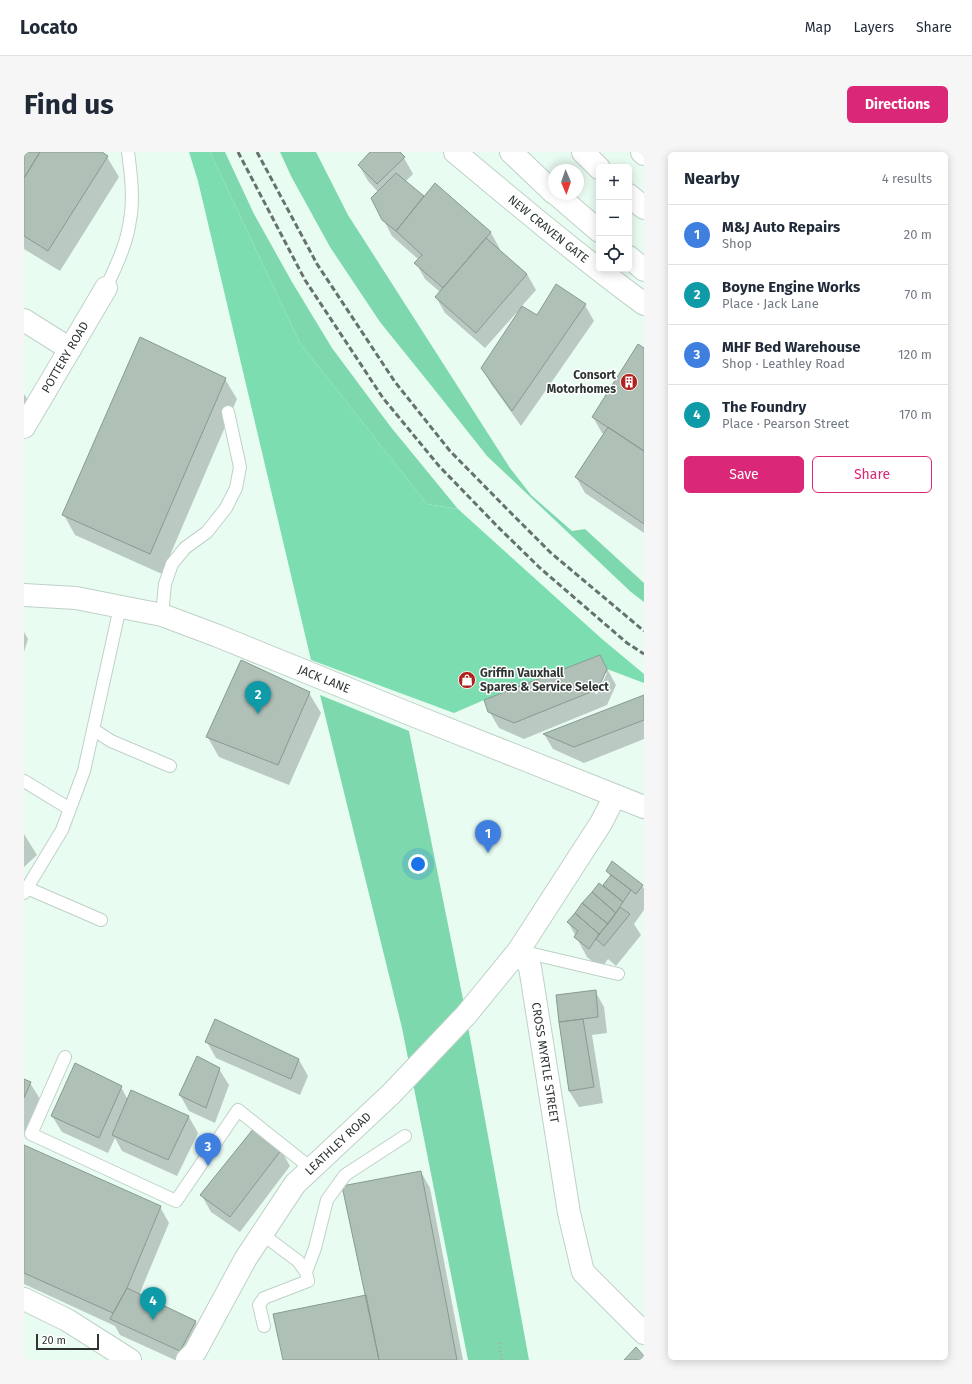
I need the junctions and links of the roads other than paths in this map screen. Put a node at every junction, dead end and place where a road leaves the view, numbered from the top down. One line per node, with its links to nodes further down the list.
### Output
1 (128, 152): 15 (lane)
2 (455, 152): 16 (main road, NEW CRAVEN GATE)
3 (511, 152): 8 (main road)
4 (583, 152): 7 (main road)
5 (642, 152): 6 (main road)
6 (644, 154)
7 (596, 165)
8 (548, 186)
9 (632, 198): 11 (main road)
10 (563, 200): 12 (main road)
11 (644, 208)
12 (596, 228)
13 (632, 260): 14 (main road)
14 (644, 270)
15 (106, 288): 18 (main road, POTTERY ROAD)
16 (644, 304)
17 (24, 320): 18 (main road)
18 (70, 349): 20 (main road, POTTERY ROAD)
19 (228, 412): 23 (lane)
20 (24, 427)
21 (24, 595): 22 (main road, JACK LANE)
22 (120, 607): 23 (main road, JACK LANE); 24 (lane)
23 (162, 616): 27 (main road, JACK LANE)
24 (94, 730): 25 (lane); 29 (lane)
25 (170, 766)
26 (24, 781): 29 (lane)
27 (615, 796): 28 (main road, JACK LANE); 32 (main road)
28 (644, 807)
29 (70, 808): 30 (lane)
30 (26, 891): 31 (lane)
31 (101, 920)
32 (519, 950): 33 (lane); 36 (main road, LEATHLEY ROAD); 41 (main road, CROSS MYRTLE STREET)
33 (618, 974)
34 (65, 1057): 36 (lane)
35 (405, 1136): 38 (lane)
36 (312, 1169): 37 (main road, LEATHLEY ROAD)
37 (262, 1234): 38 (lane); 43 (main road, LEATHLEY ROAD)
38 (306, 1272): 40 (lane)
39 (24, 1299): 42 (main road)
40 (264, 1326)
41 (644, 1333)
42 (130, 1360)
43 (187, 1360)

